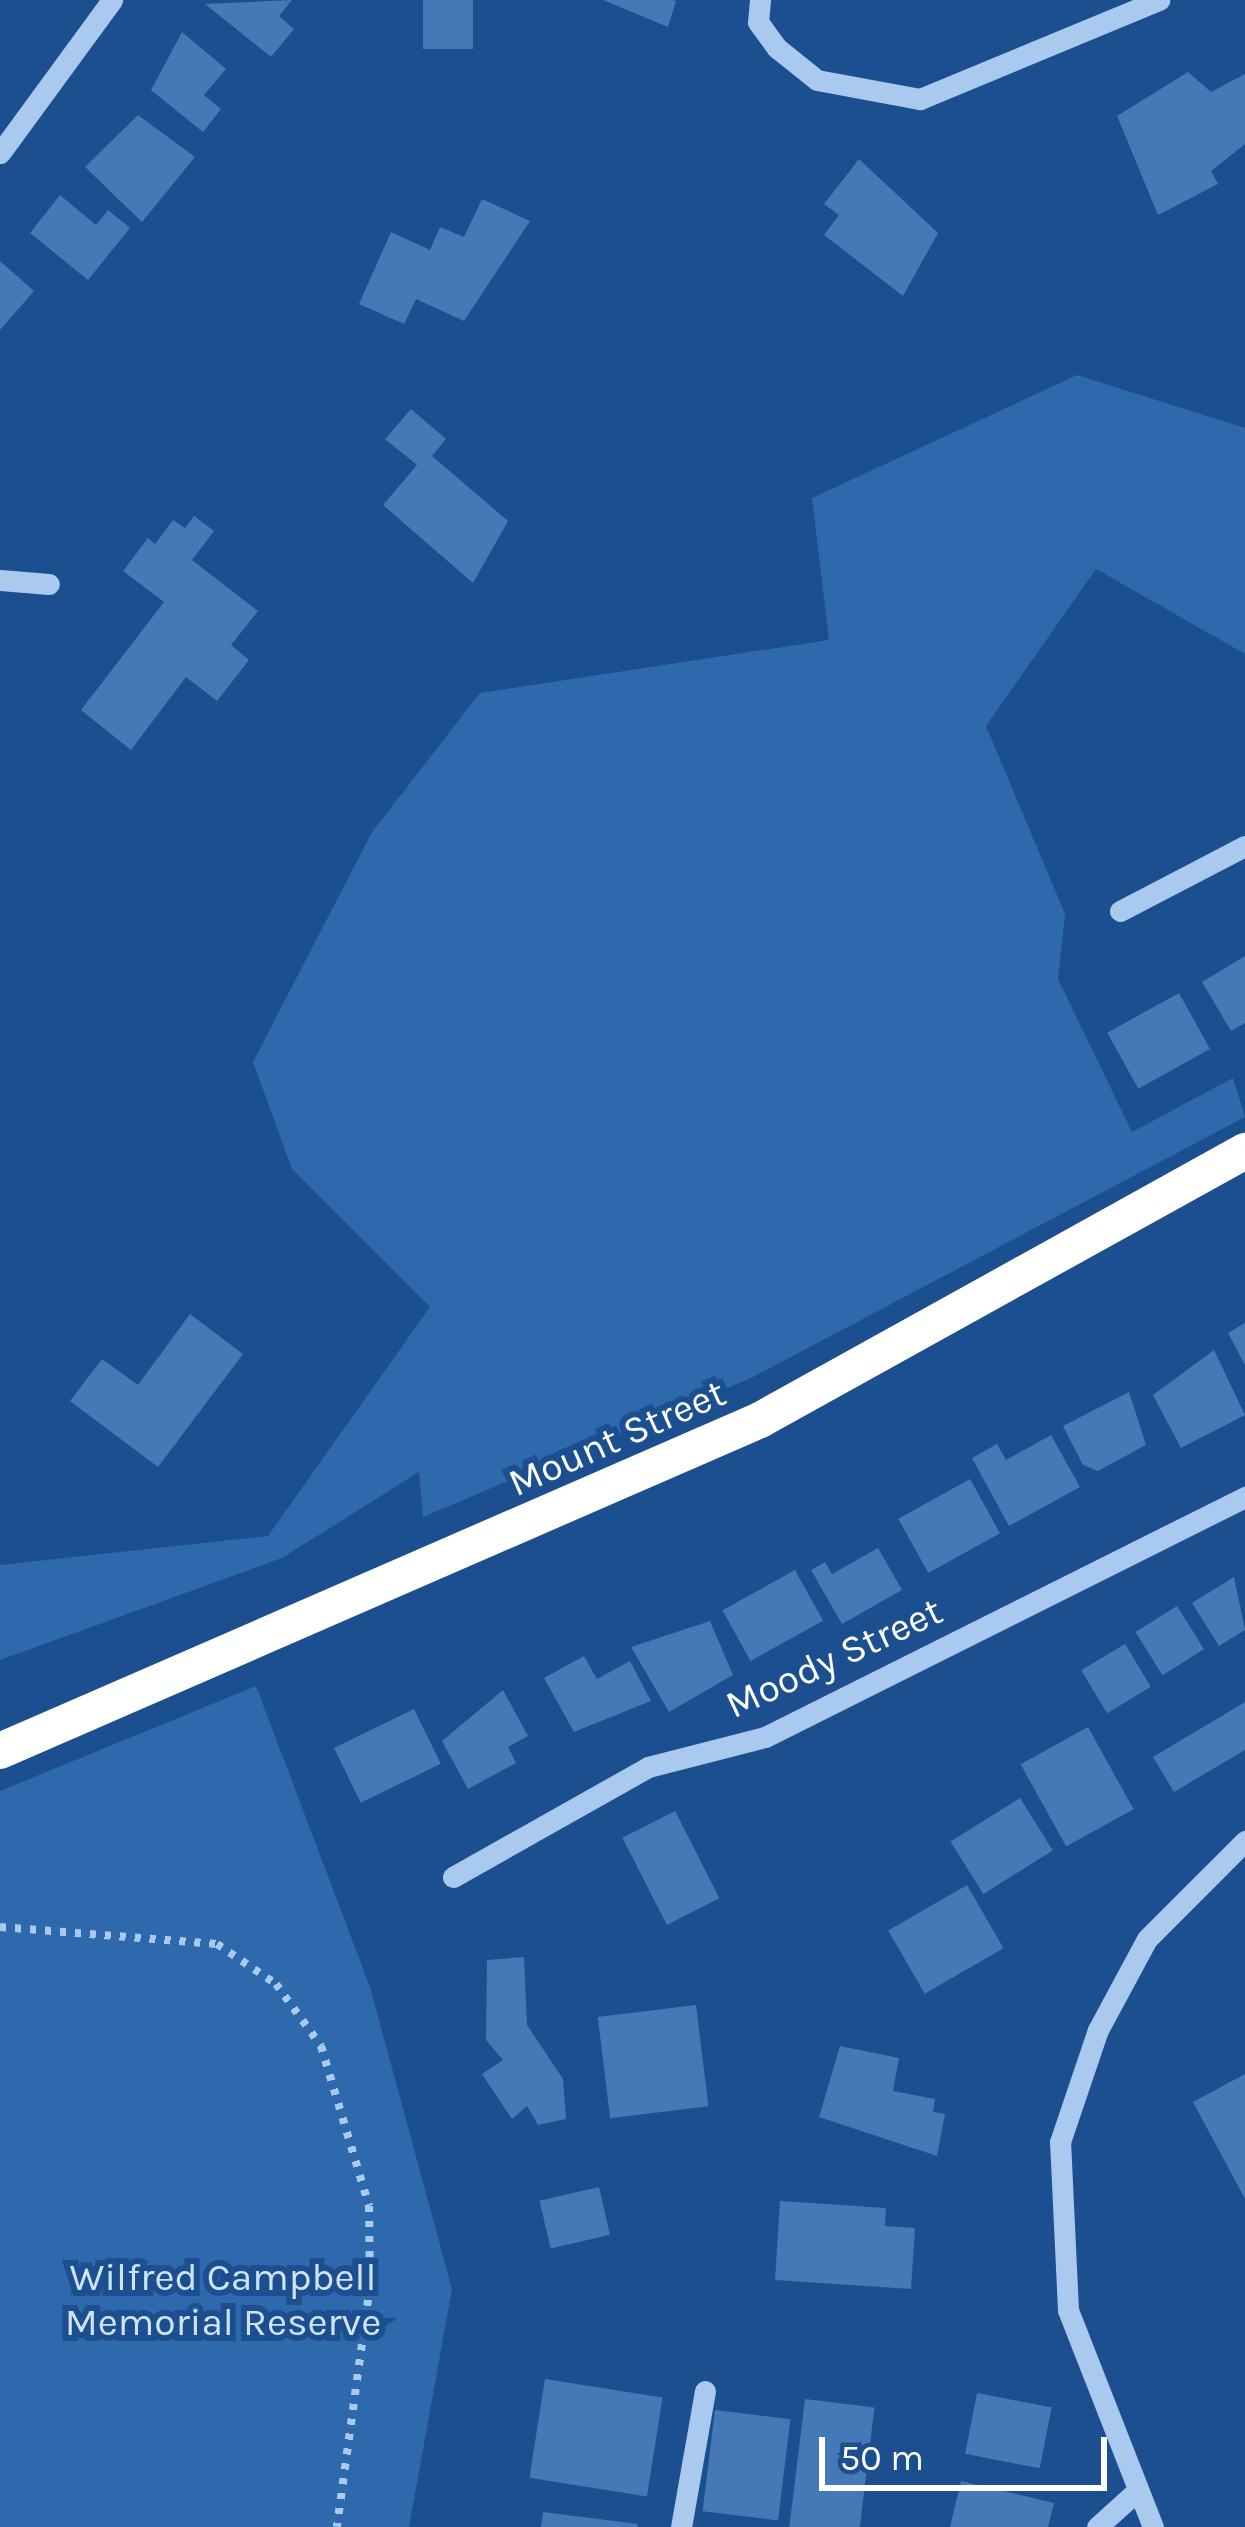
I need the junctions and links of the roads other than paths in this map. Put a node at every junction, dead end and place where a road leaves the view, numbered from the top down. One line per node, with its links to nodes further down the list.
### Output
1 (112, 0): 4 (street)
2 (760, 0): 3 (street)
3 (1159, 0)
4 (0, 153)
5 (0, 580): 6 (street)
6 (49, 584)
7 (1245, 846): 8 (street)
8 (1120, 910)
9 (1245, 1151): 11 (highway, Mount Street)
10 (1245, 1497): 13 (street, Moody Street)
11 (0, 1751)
12 (1245, 1841): 15 (street)
13 (453, 1876)
14 (705, 2391): 16 (street)
15 (1137, 2491): 17 (street); 18 (street)
16 (680, 2527)
17 (1097, 2527)
18 (1153, 2527)

